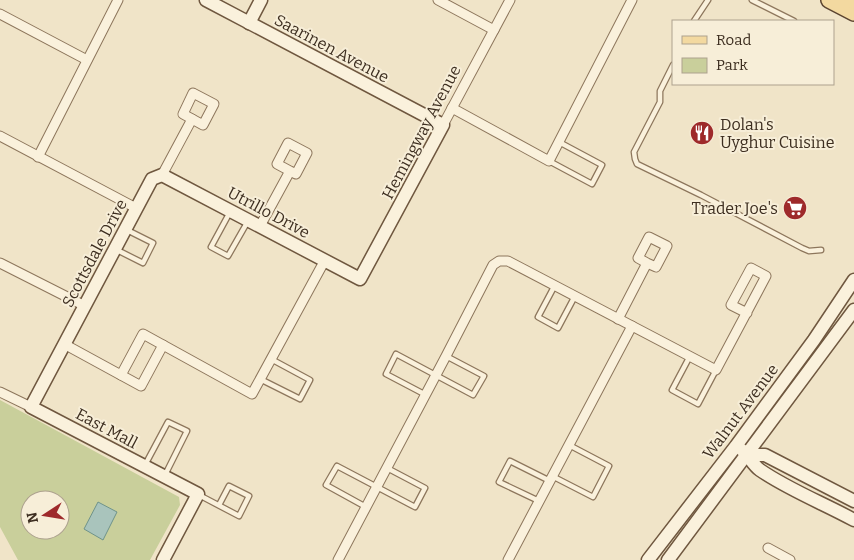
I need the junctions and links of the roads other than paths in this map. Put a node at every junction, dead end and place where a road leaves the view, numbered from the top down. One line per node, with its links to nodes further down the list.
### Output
1 (118, 0): 16 (street)
2 (206, 0): 14 (street, Saarinen Avenue)
3 (261, 0): 14 (street)
4 (438, 0): 15 (street)
5 (510, 0): 15 (street, Hemingway Avenue)
6 (632, 0): 22 (street)
7 (708, 0): 12 (lane)
8 (752, 0): 13 (lane)
9 (829, 0): 10 (main road)
10 (854, 13)
11 (0, 14): 16 (street)
12 (695, 20)
13 (792, 20)
14 (249, 23): 20 (street, Saarinen Avenue)
15 (494, 30): 18 (street, Hemingway Avenue)
16 (87, 60): 23 (street)
17 (672, 67): 33 (lane)
18 (452, 108): 20 (street, Hemingway Avenue); 24 (street)
19 (192, 120): 26 (street, Scottsdale Drive)
20 (443, 125): 37 (street, Hemingway Avenue)
21 (0, 136): 23 (street)
22 (559, 142): 24 (street); 24 (lane)
23 (38, 156): 27 (street)
24 (549, 161)
25 (290, 171): 30 (street)
26 (162, 175): 27 (street, Scottsdale Drive); 28 (street, Utrillo Drive)
27 (136, 208): 31 (street, Scottsdale Drive)
28 (231, 211): 29 (street, Utrillo Drive); 29 (lane)
29 (248, 220): 30 (street, Utrillo Drive)
30 (260, 226): 34 (street, Utrillo Drive)
31 (125, 229): 32 (street, Scottsdale Drive); 32 (lane)
32 (115, 249): 41 (street, Scottsdale Drive)
33 (821, 250)
34 (325, 260): 37 (street, Utrillo Drive); 50 (street)
35 (647, 262): 44 (street)
36 (0, 263): 41 (street)
37 (360, 279)
38 (854, 280): 59 (street, Walnut Avenue)
39 (555, 285): 40 (street); 40 (lane); 48 (street)
40 (575, 296): 44 (street)
41 (85, 306): 46 (street, Scottsdale Drive)
42 (854, 310): 60 (street, Walnut Avenue)
43 (747, 313): 43 (street); 51 (street)
44 (618, 319): 45 (street)
45 (632, 326): 49 (street); 58 (street)
46 (64, 344): 52 (street); 57 (street, Scottsdale Drive)
47 (163, 345): 52 (street); 52 (street); 54 (street)
48 (446, 356): 53 (street); 53 (lane)
49 (690, 356): 51 (street); 51 (lane)
50 (271, 359): 54 (street); 54 (lane)
51 (716, 370)
52 (121, 375)
53 (436, 376): 56 (street); 56 (lane)
54 (260, 379)
55 (0, 392): 57 (street, East Mall)
56 (426, 395): 62 (street)
57 (31, 407): 61 (street, East Mall)
58 (569, 445): 64 (street); 64 (lane)
59 (736, 446): 60 (street); 76 (street, Walnut Avenue)
60 (748, 455): 68 (street); 71 (street); 77 (street, Walnut Avenue)
61 (145, 466): 63 (street, East Mall); 63 (lane)
62 (388, 468): 65 (street); 65 (lane)
63 (164, 477): 66 (street, East Mall)
64 (551, 478): 67 (street); 67 (lane)
65 (376, 488): 70 (street); 70 (lane)
66 (198, 494): 69 (lane); 73 (street)
67 (539, 501): 75 (street)
68 (854, 501)
69 (219, 505): 69 (lane)
70 (366, 507): 74 (street)
71 (854, 520)
72 (768, 548): 78 (street)
73 (163, 560)
74 (338, 560)
75 (508, 560)
76 (648, 560)
77 (668, 560)
78 (790, 560)

